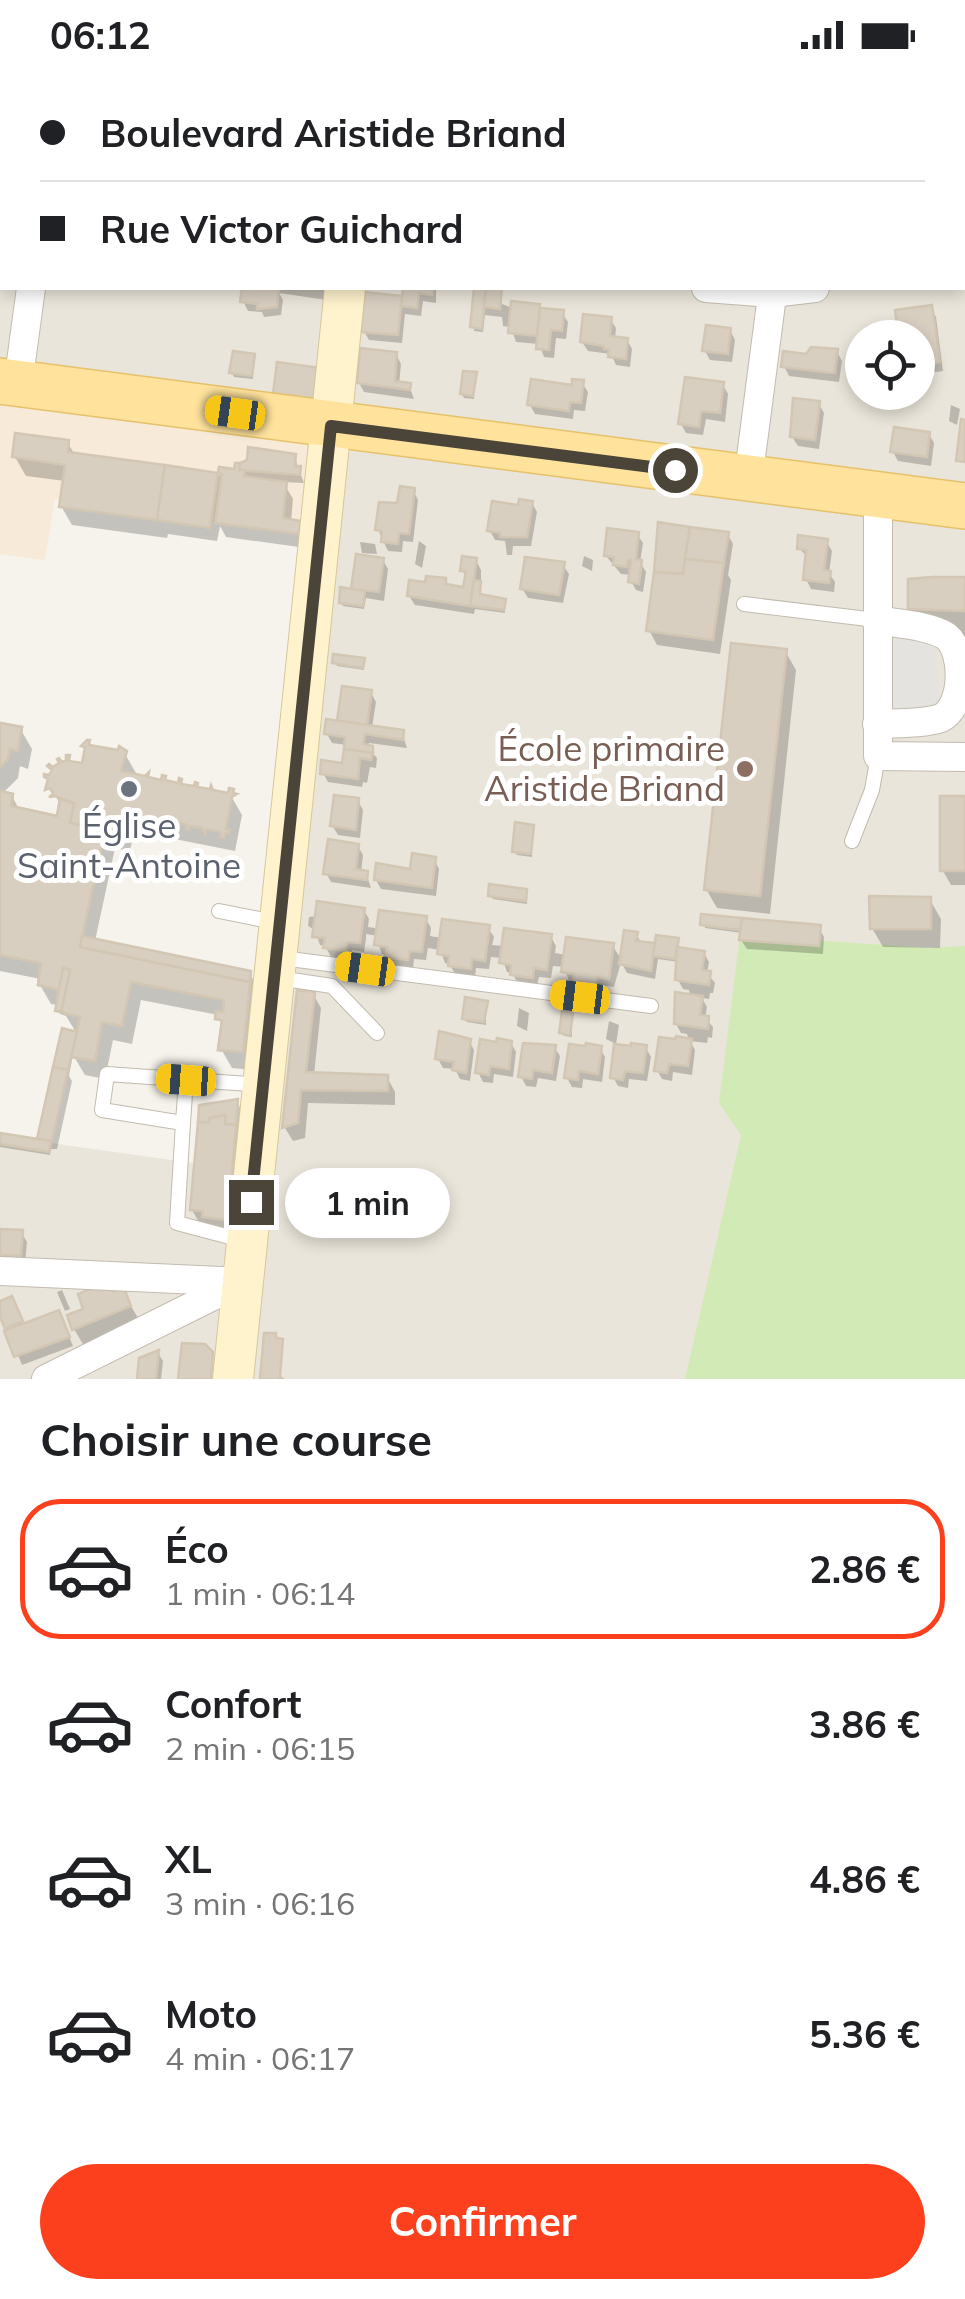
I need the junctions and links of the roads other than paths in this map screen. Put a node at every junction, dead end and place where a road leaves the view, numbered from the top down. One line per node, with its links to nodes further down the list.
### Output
1 (31, 290): 4 (street)
2 (345, 290): 5 (main road)
3 (772, 290): 6 (street)
4 (9, 382): 5 (main road)
5 (331, 426): 6 (main road); 16 (main road)
6 (748, 480): 7 (main road)
7 (878, 496): 8 (main road); 10 (street)
8 (965, 506)
9 (744, 604): 10 (lane)
10 (876, 620): 11 (street); 11 (street)
11 (877, 724): 12 (street)
12 (878, 756): 13 (street); 14 (lane)
13 (965, 756)
14 (852, 842)
15 (218, 911): 16 (lane)
16 (277, 952): 17 (lane); 18 (lane); 20 (main road)
17 (652, 1006)
18 (376, 1033)
19 (186, 1080): 20 (lane); 21 (lane); 21 (lane)
20 (263, 1085): 22 (main road)
21 (182, 1123): 22 (lane)
22 (247, 1241): 24 (main road)
23 (0, 1271): 24 (street)
24 (242, 1282): 25 (street); 26 (main road)
25 (46, 1379)
26 (233, 1379)

